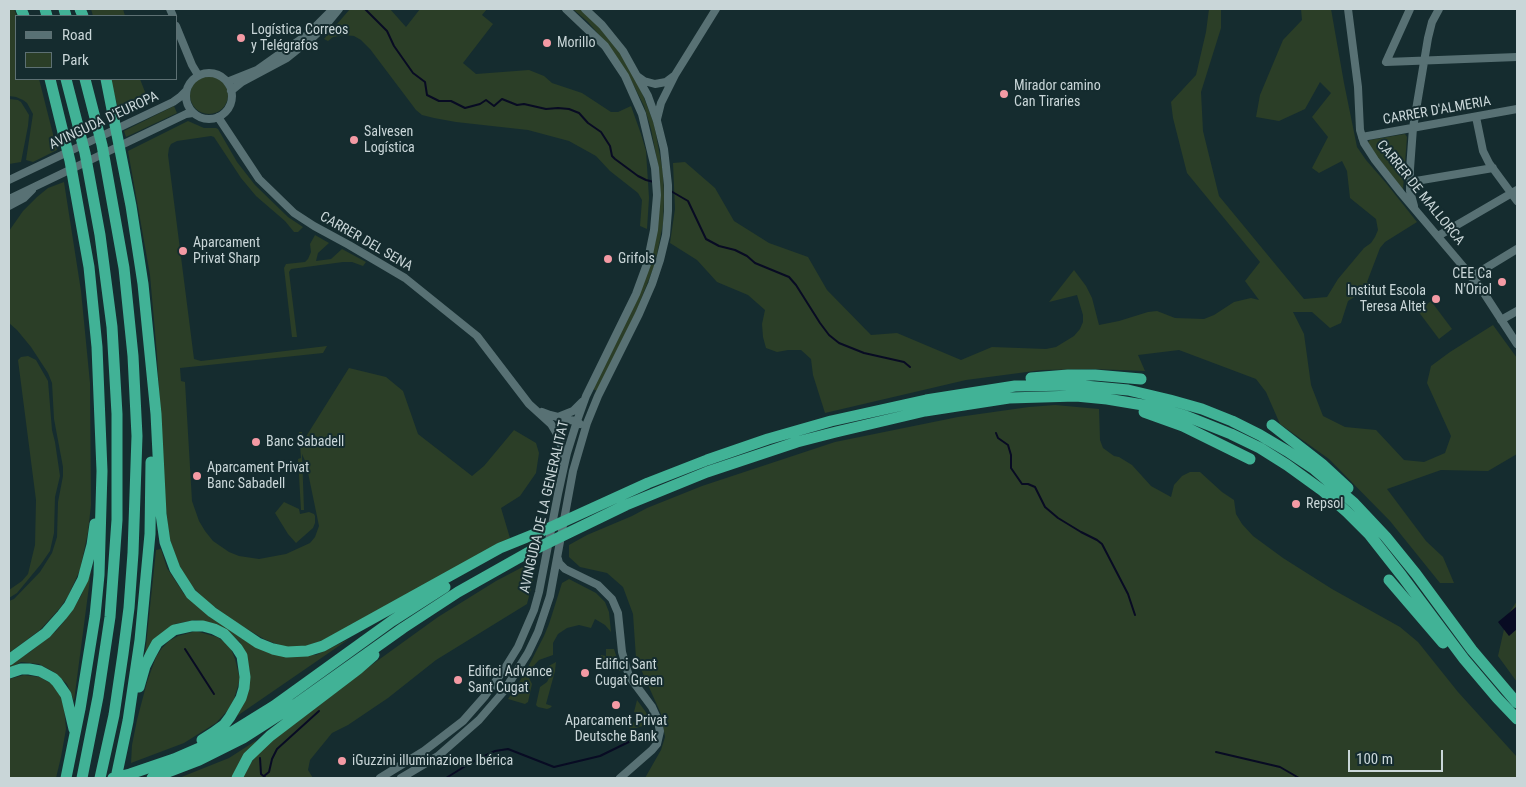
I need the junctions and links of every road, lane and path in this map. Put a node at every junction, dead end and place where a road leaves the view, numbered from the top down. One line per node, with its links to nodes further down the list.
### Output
1 (333, 9): 20 (street)
2 (340, 9): 22 (street)
3 (566, 9): 51 (street, AVINGUDA DE LA GENERALITAT)
4 (585, 9): 14 (street, AVINGUDA DE LA GENERALITAT)
5 (716, 9): 13 (street)
6 (1348, 9): 30 (street, CARRER DE MALLORCA)
7 (1410, 9): 11 (street)
8 (1439, 9): 11 (street)
9 (178, 31): 12 (street)
10 (1517, 58): 11 (street)
11 (1423, 60): 29 (street)
12 (198, 75): 20 (street); 21 (street)
13 (675, 75): 14 (street); 27 (street)
14 (637, 76): 27 (street, AVINGUDA DE LA GENERALITAT)
15 (48, 80): 58 (highway)
16 (66, 80): 77 (highway)
17 (85, 80): 76 (highway)
18 (101, 80): 28 (highway)
19 (106, 80): 28 (highway)
20 (227, 82): 22 (street)
21 (186, 91): 24 (street); 31 (street, AVINGUDA D'EUROPA)
22 (231, 91): 25 (street)
23 (1517, 109): 26 (street, CARRER D'ALMERIA)
24 (193, 113): 25 (street); 36 (street)
25 (218, 117): 53 (street, CARRER DEL SENA)
26 (1476, 117): 29 (street, CARRER D'ALMERIA); 32 (street)
27 (657, 121): 60 (street, AVINGUDA DE LA GENERALITAT)
28 (114, 122): 48 (highway)
29 (1413, 128): 30 (street, CARRER D'ALMERIA); 35 (street)
30 (1362, 137): 41 (street, CARRER DE MALLORCA)
31 (34, 168): 33 (street, AVINGUDA D'EUROPA); 34 (street, AVINGUDA D'EUROPA)
32 (1493, 168): 35 (street); 37 (street)
33 (9, 174)
34 (9, 180)
35 (1410, 182): 41 (street)
36 (40, 184): 38 (street); 40 (street)
37 (1514, 192): 39 (street); 42 (street)
38 (9, 199)
39 (1517, 201)
40 (9, 206)
41 (1414, 208): 42 (street, CARRER DE MALLORCA)
42 (1438, 236): 44 (street, CARRER DE MALLORCA)
43 (1517, 249): 44 (street)
44 (1471, 277): 46 (street, CARRER DE MALLORCA)
45 (1517, 311): 46 (street)
46 (1501, 320): 47 (street, CARRER DE MALLORCA)
47 (1517, 344)
48 (149, 355): 62 (highway); 73 (highway)
49 (1141, 379): 50 (highway)
50 (984, 390): 62 (highway); 63 (highway)
51 (586, 396): 54 (street); 55 (street, AVINGUDA DE LA GENERALITAT)
52 (1062, 397): 59 (highway); 68 (highway); 72 (highway)
53 (529, 404): 54 (street, CARRER DEL SENA); 57 (street, CARRER DEL SENA)
54 (558, 416): 55 (street, CARRER DEL SENA)
55 (573, 420): 57 (street); 60 (street); 61 (street, AVINGUDA DE LA GENERALITAT)
56 (1272, 426): 63 (highway)
57 (560, 439): 61 (street)
58 (101, 440): 69 (highway); 74 (highway)
59 (1250, 459)
60 (572, 481): 64 (street, AVINGUDA DE LA GENERALITAT)
61 (559, 492): 82 (street, AVINGUDA DE LA GENERALITAT)
62 (547, 529): 75 (highway)
63 (1386, 537): 71 (highway)
64 (558, 557): 65 (street); 66 (street, AVINGUDA DE LA GENERALITAT)
65 (565, 569): 66 (street); 84 (street)
66 (554, 578): 83 (street, AVINGUDA DE LA GENERALITAT)
67 (1390, 580): 72 (highway)
68 (403, 628): 80 (highway); 81 (highway)
69 (9, 660)
70 (9, 673): 74 (highway)
71 (1517, 703)
72 (1517, 720)
73 (128, 721): 75 (highway); 79 (highway)
74 (76, 734): 78 (highway)
75 (130, 774): 79 (highway)
76 (101, 775)
77 (82, 776)
78 (66, 778)
79 (114, 778)
80 (152, 778)
81 (237, 778)
82 (380, 778)
83 (401, 778)
84 (620, 778)

